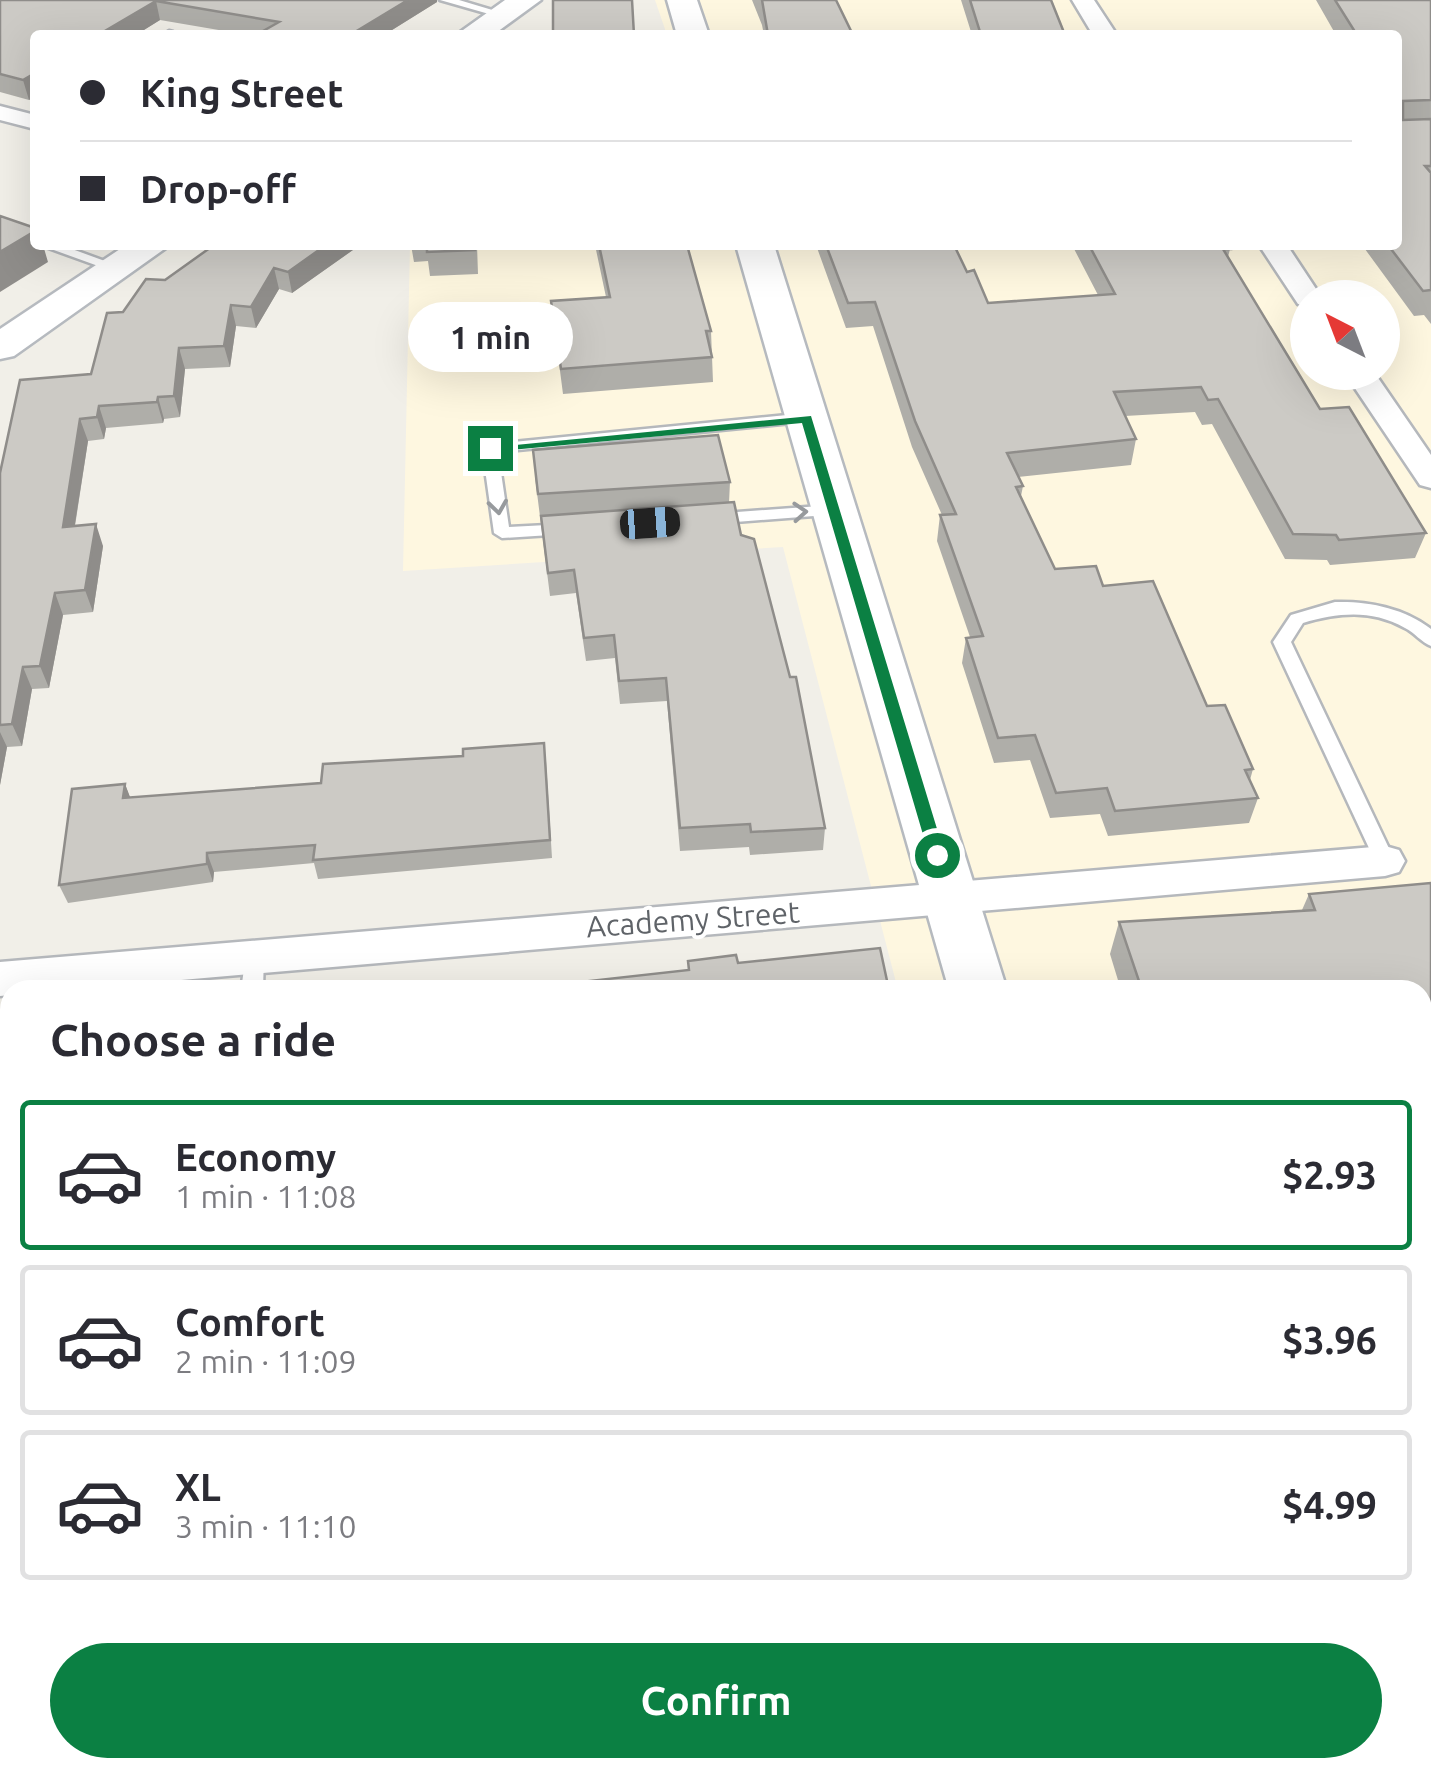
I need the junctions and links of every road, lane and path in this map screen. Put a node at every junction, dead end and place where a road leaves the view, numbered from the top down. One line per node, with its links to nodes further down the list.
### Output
1 (446, 0): 4 (lane)
2 (682, 0): 6 (street)
3 (1083, 0): 7 (street)
4 (514, 7): 5 (street)
5 (480, 30)
6 (691, 30)
7 (1101, 30)
8 (0, 113): 9 (street)
9 (30, 121)
10 (61, 250): 14 (lane)
11 (144, 250): 14 (street)
12 (757, 250): 18 (street)
13 (1275, 250): 15 (street)
14 (117, 268): 16 (street)
15 (1296, 280)
16 (0, 348)
17 (1371, 390): 19 (street)
18 (807, 418): 20 (street); 22 (lane, one-way to 22)
19 (1431, 478)
20 (834, 510): 21 (lane, one-way to 20); 25 (street)
21 (698, 520)
22 (580, 528)
23 (1431, 640): 24 (lane)
24 (1385, 861): 25 (street, Academy Street)
25 (951, 900): 26 (street, Academy Street); 28 (street)
26 (253, 972): 27 (street, Academy Street)
27 (0, 978)
28 (975, 980)

